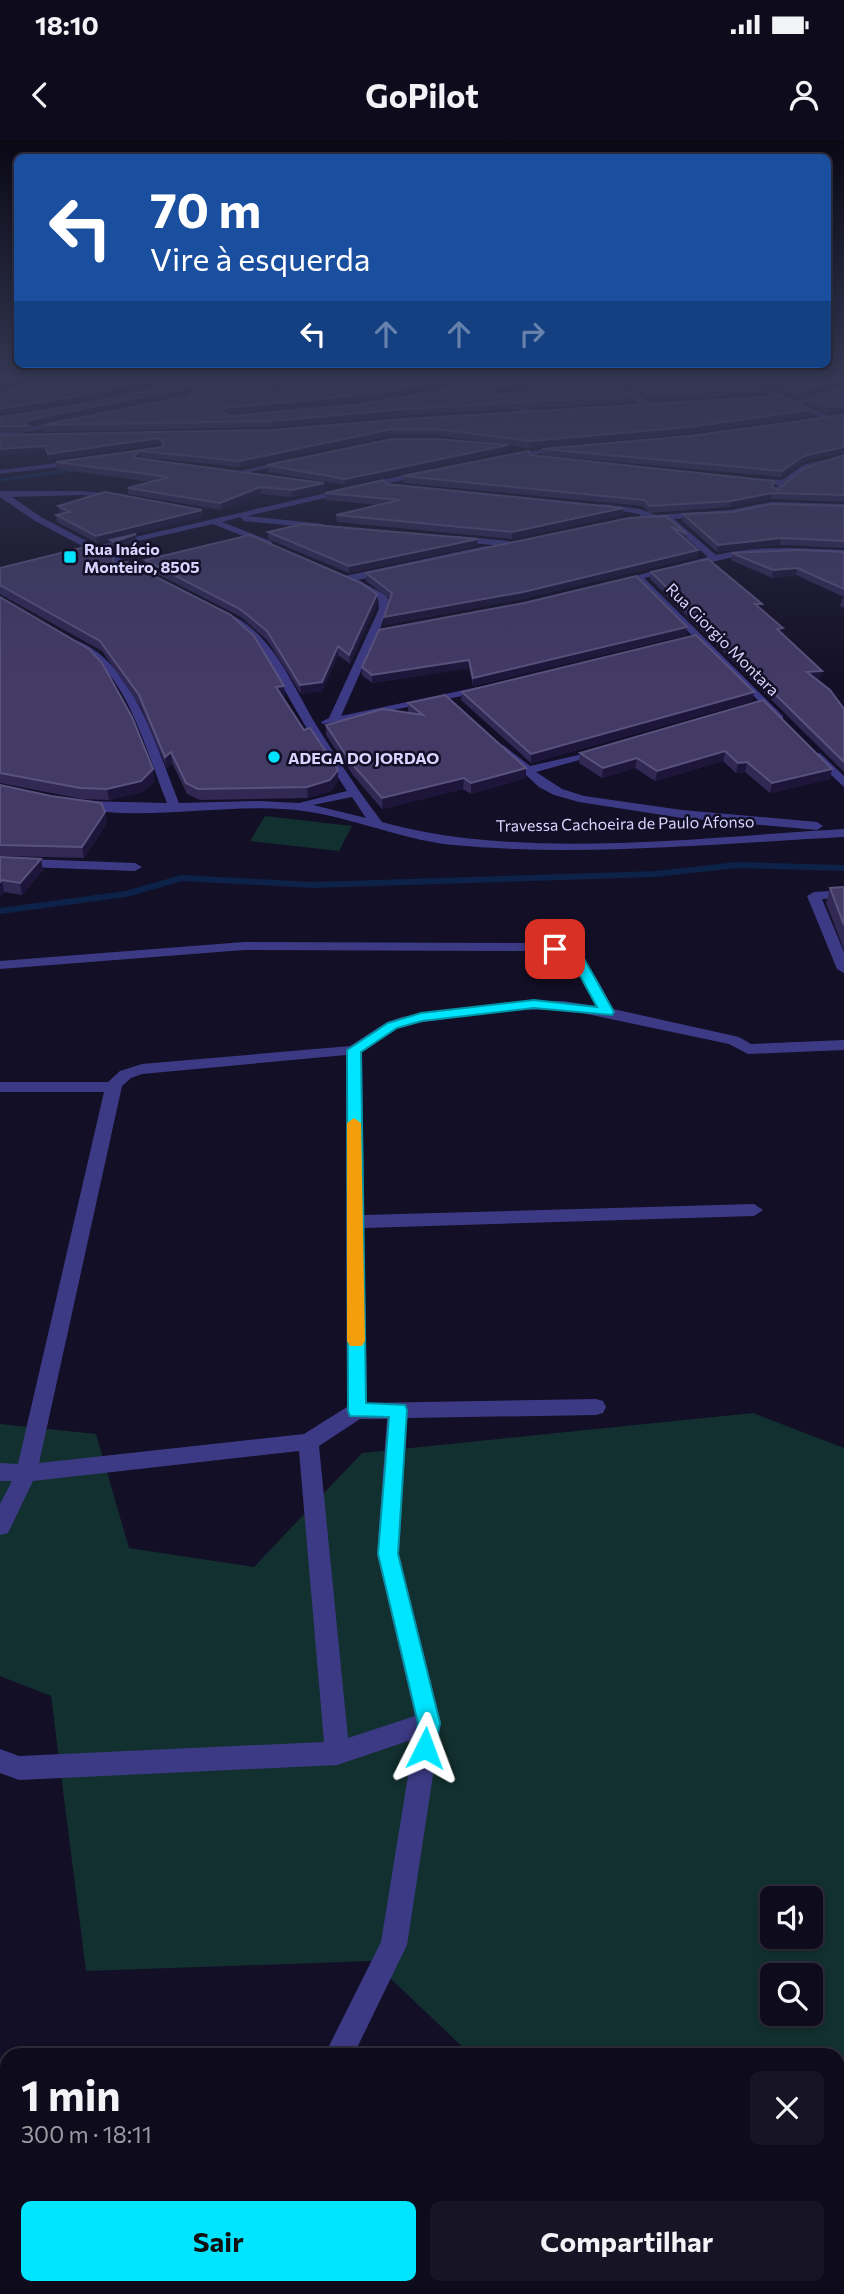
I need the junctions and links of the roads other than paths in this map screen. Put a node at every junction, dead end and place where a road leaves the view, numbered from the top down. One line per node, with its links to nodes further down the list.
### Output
1 (395, 480): 6 (street)
2 (745, 480): 4 (street)
3 (787, 480): 4 (street)
4 (783, 483): 11 (street)
5 (322, 485): 8 (street)
6 (372, 485): 7 (street); 8 (street)
7 (398, 487)
8 (350, 489): 14 (street)
9 (1, 494): 10 (street); 23 (street)
10 (137, 499)
11 (771, 505): 13 (street); 15 (street)
12 (586, 506): 17 (street)
13 (844, 507)
14 (230, 516): 16 (street); 19 (street)
15 (667, 516): 17 (street); 27 (street)
16 (210, 517): 23 (street); 24 (street)
17 (654, 517): 18 (street)
18 (628, 520)
19 (330, 527)
20 (440, 538): 22 (street)
21 (522, 542): 22 (street)
22 (509, 544): 30 (street)
23 (97, 548): 26 (street); 31 (street)
24 (281, 549)
25 (844, 554): 27 (street)
26 (58, 557)
27 (714, 558): 29 (street)
28 (338, 574): 30 (street)
29 (638, 577): 32 (street); 37 (street, Rua Giorgio Montara)
30 (349, 579): 35 (street)
31 (154, 580)
32 (600, 586)
33 (212, 610): 43 (street)
34 (412, 626): 35 (street)
35 (372, 633): 42 (street)
36 (59, 634): 53 (street)
37 (699, 637): 38 (street); 40 (street, Rua Giorgio Montara)
38 (687, 640)
39 (499, 685): 42 (street)
40 (764, 703): 41 (street); 44 (street, Rua Giorgio Montara)
41 (751, 706)
42 (333, 721): 43 (street)
43 (311, 726): 50 (street)
44 (792, 731)
45 (497, 743): 48 (street)
46 (609, 748): 48 (street)
47 (810, 749): 49 (street)
48 (530, 770): 55 (street)
49 (844, 783)
50 (354, 793): 52 (street, Travessa Cachoeira de Paulo Afonso); 54 (street)
51 (68, 804): 53 (street, Travessa Cachoeira de Paulo Afonso)
52 (284, 805): 53 (street, Travessa Cachoeira de Paulo Afonso); 54 (street, Travessa Cachoeira de Paulo Afonso)
53 (174, 808)
54 (379, 827): 55 (street, Travessa Cachoeira de Paulo Afonso)
55 (844, 832)
56 (0, 863): 57 (street)
57 (135, 867)
58 (844, 894): 60 (street)
59 (0, 965): 61 (street)
60 (844, 969)
61 (607, 1012): 62 (street); 63 (street)
62 (844, 1045)
63 (354, 1050): 65 (street); 67 (street)
64 (0, 1087): 65 (street)
65 (113, 1087): 73 (street)
66 (754, 1210): 67 (street)
67 (355, 1222): 70 (street)
68 (596, 1407): 69 (street)
69 (398, 1410): 70 (street); 75 (street)
70 (357, 1411): 71 (street)
71 (308, 1443): 73 (street); 76 (street)
72 (0, 1472): 73 (street)
73 (26, 1474): 74 (street)
74 (0, 1526)
75 (429, 1723): 76 (street); 78 (street)
76 (337, 1753): 77 (street)
77 (0, 1761)
78 (342, 2048)

